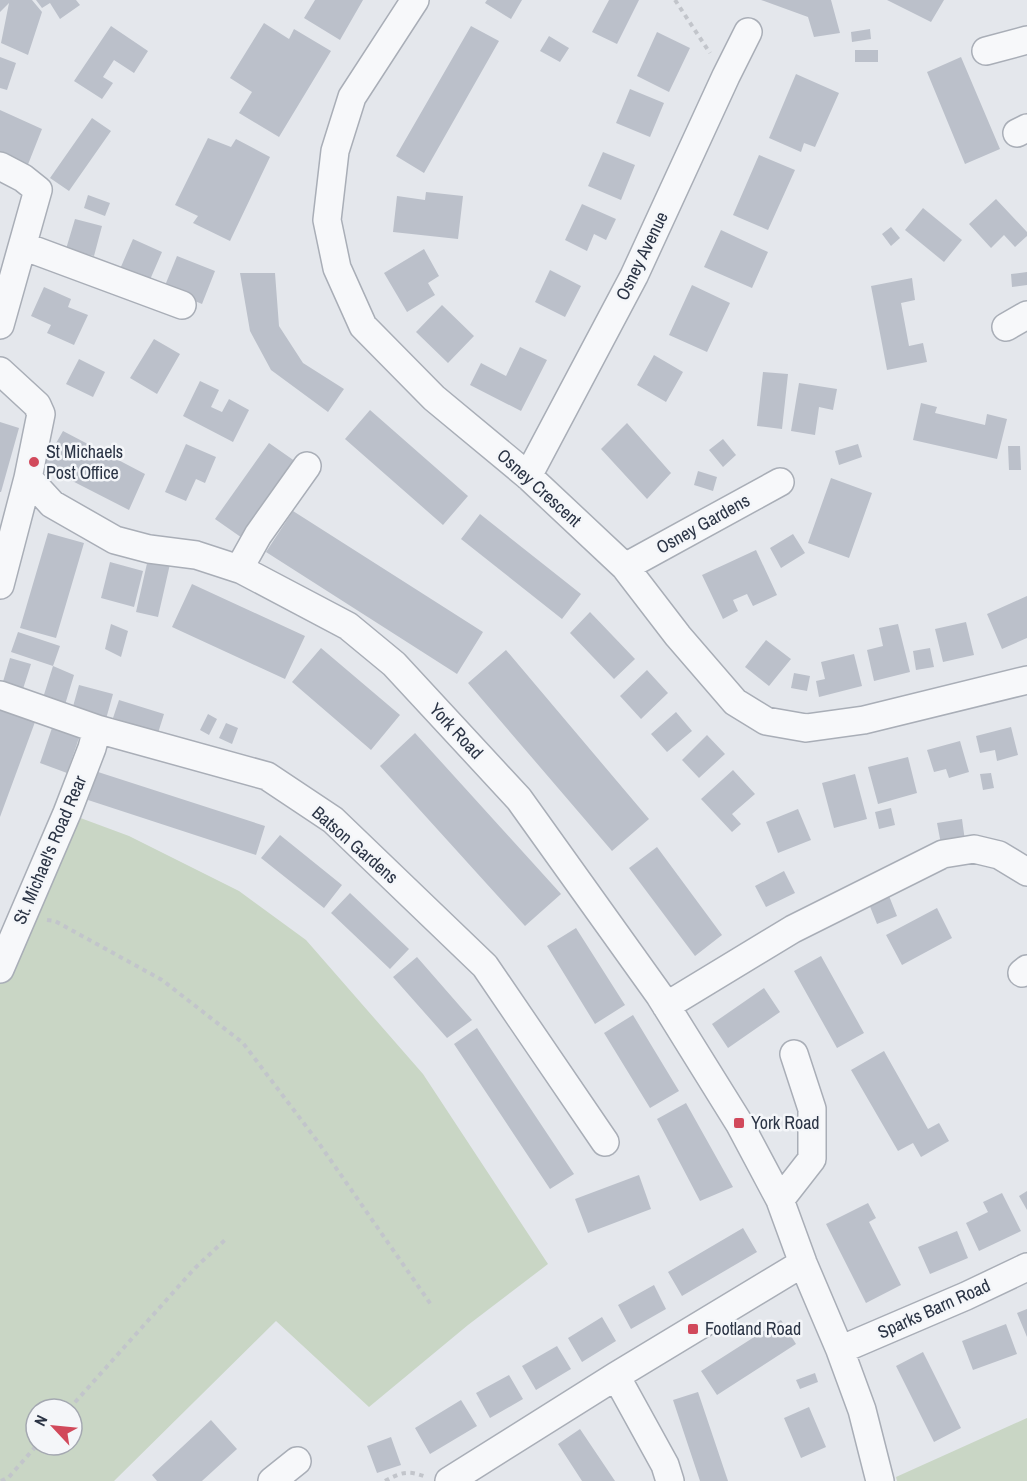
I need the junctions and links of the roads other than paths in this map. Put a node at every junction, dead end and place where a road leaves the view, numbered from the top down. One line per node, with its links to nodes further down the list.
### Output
1 (415, 0): 11 (street, Osney Crescent)
2 (748, 32): 11 (street, Osney Avenue)
3 (1027, 40): 4 (street)
4 (987, 51)
5 (0, 166): 6 (street)
6 (23, 246): 7 (street); 8 (street)
7 (182, 306)
8 (0, 325)
9 (0, 371): 12 (street)
10 (307, 466): 15 (street)
11 (528, 476): 14 (street, Osney Crescent)
12 (28, 478): 15 (street, York Road); 16 (street)
13 (780, 482): 14 (street, Osney Gardens)
14 (625, 567): 17 (street, Osney Crescent)
15 (239, 569): 22 (street, York Road)
16 (0, 585)
17 (1027, 680)
18 (0, 695): 19 (street, Batson Gardens)
19 (97, 729): 21 (street, St. Michael's Road Rear); 24 (street, Batson Gardens)
20 (1027, 872): 22 (street)
21 (0, 969)
22 (666, 1006): 25 (street, York Road)
23 (794, 1054): 25 (street)
24 (605, 1142)
25 (780, 1200): 26 (street, York Road)
26 (803, 1263): 28 (street, York Road); 29 (street)
27 (1027, 1267): 28 (street, Sparks Barn Road)
28 (840, 1350): 34 (street, York Road)
29 (616, 1376): 31 (street); 33 (street)
30 (297, 1461): 32 (street)
31 (442, 1479)
32 (272, 1481)
33 (670, 1481)
34 (880, 1481)

